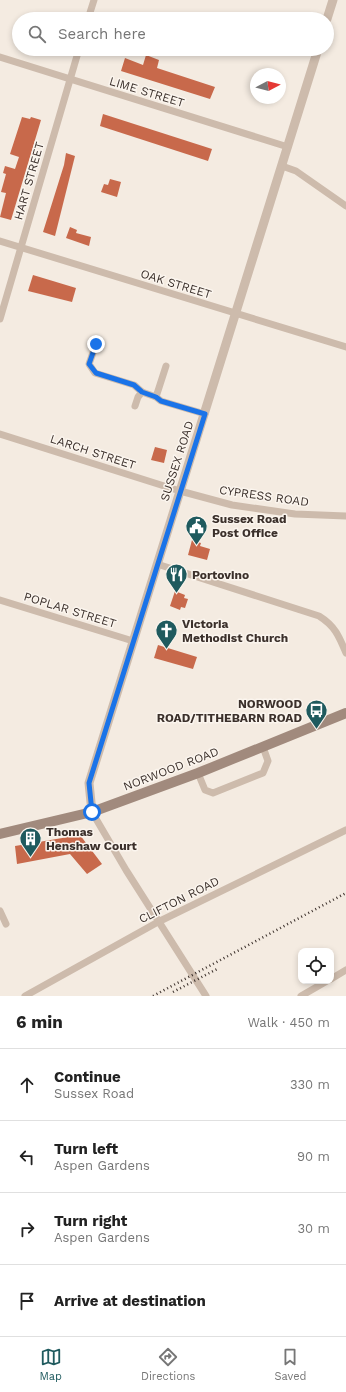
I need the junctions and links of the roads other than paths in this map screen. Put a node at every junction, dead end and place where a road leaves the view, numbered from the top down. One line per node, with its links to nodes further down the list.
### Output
1 (94, 0): 3 (street)
2 (333, 0): 4 (street)
3 (90, 12)
4 (329, 12)
5 (77, 56): 8 (street, HART STREET)
6 (316, 56): 9 (street, SUSSEX ROAD)
7 (0, 57): 8 (street, LIME STREET)
8 (70, 79): 9 (street, LIME STREET); 13 (street, HART STREET)
9 (288, 147): 10 (street, SUSSEX ROAD)
10 (282, 166): 11 (street); 14 (street, SUSSEX ROAD)
11 (346, 206)
12 (0, 241): 13 (street, OAK STREET)
13 (21, 248): 14 (street, OAK STREET); 15 (street, HART STREET)
14 (235, 314): 17 (street, OAK STREET); 22 (street, SUSSEX ROAD)
15 (0, 319)
16 (96, 344): 19 (street)
17 (346, 347)
18 (166, 366): 20 (street)
19 (142, 392): 20 (street); 21 (street)
20 (156, 397): 22 (street)
21 (135, 406)
22 (205, 414): 24 (street, SUSSEX ROAD)
23 (0, 434): 24 (street, LARCH STREET)
24 (180, 491): 25 (street, CYPRESS ROAD); 26 (street, SUSSEX ROAD)
25 (346, 516)
26 (157, 564): 28 (street, SUSSEX ROAD); 29 (street)
27 (0, 600): 28 (street, POPLAR STREET)
28 (133, 641): 33 (street, SUSSEX ROAD)
29 (346, 653)
30 (346, 713): 31 (main road, NORWOOD ROAD)
31 (263, 747): 32 (main road, NORWOOD ROAD); 32 (street)
32 (198, 773): 33 (main road, NORWOOD ROAD)
33 (92, 812): 35 (main road, NORWOOD ROAD); 37 (street)
34 (346, 830): 37 (street, CLIFTON ROAD)
35 (0, 834)
36 (0, 911): 38 (street)
37 (158, 922): 42 (street); 43 (street, CLIFTON ROAD)
38 (6, 924)
39 (346, 970): 40 (street)
40 (334, 977)
41 (322, 984): 44 (street)
42 (205, 994)
43 (25, 996)
44 (301, 996)

